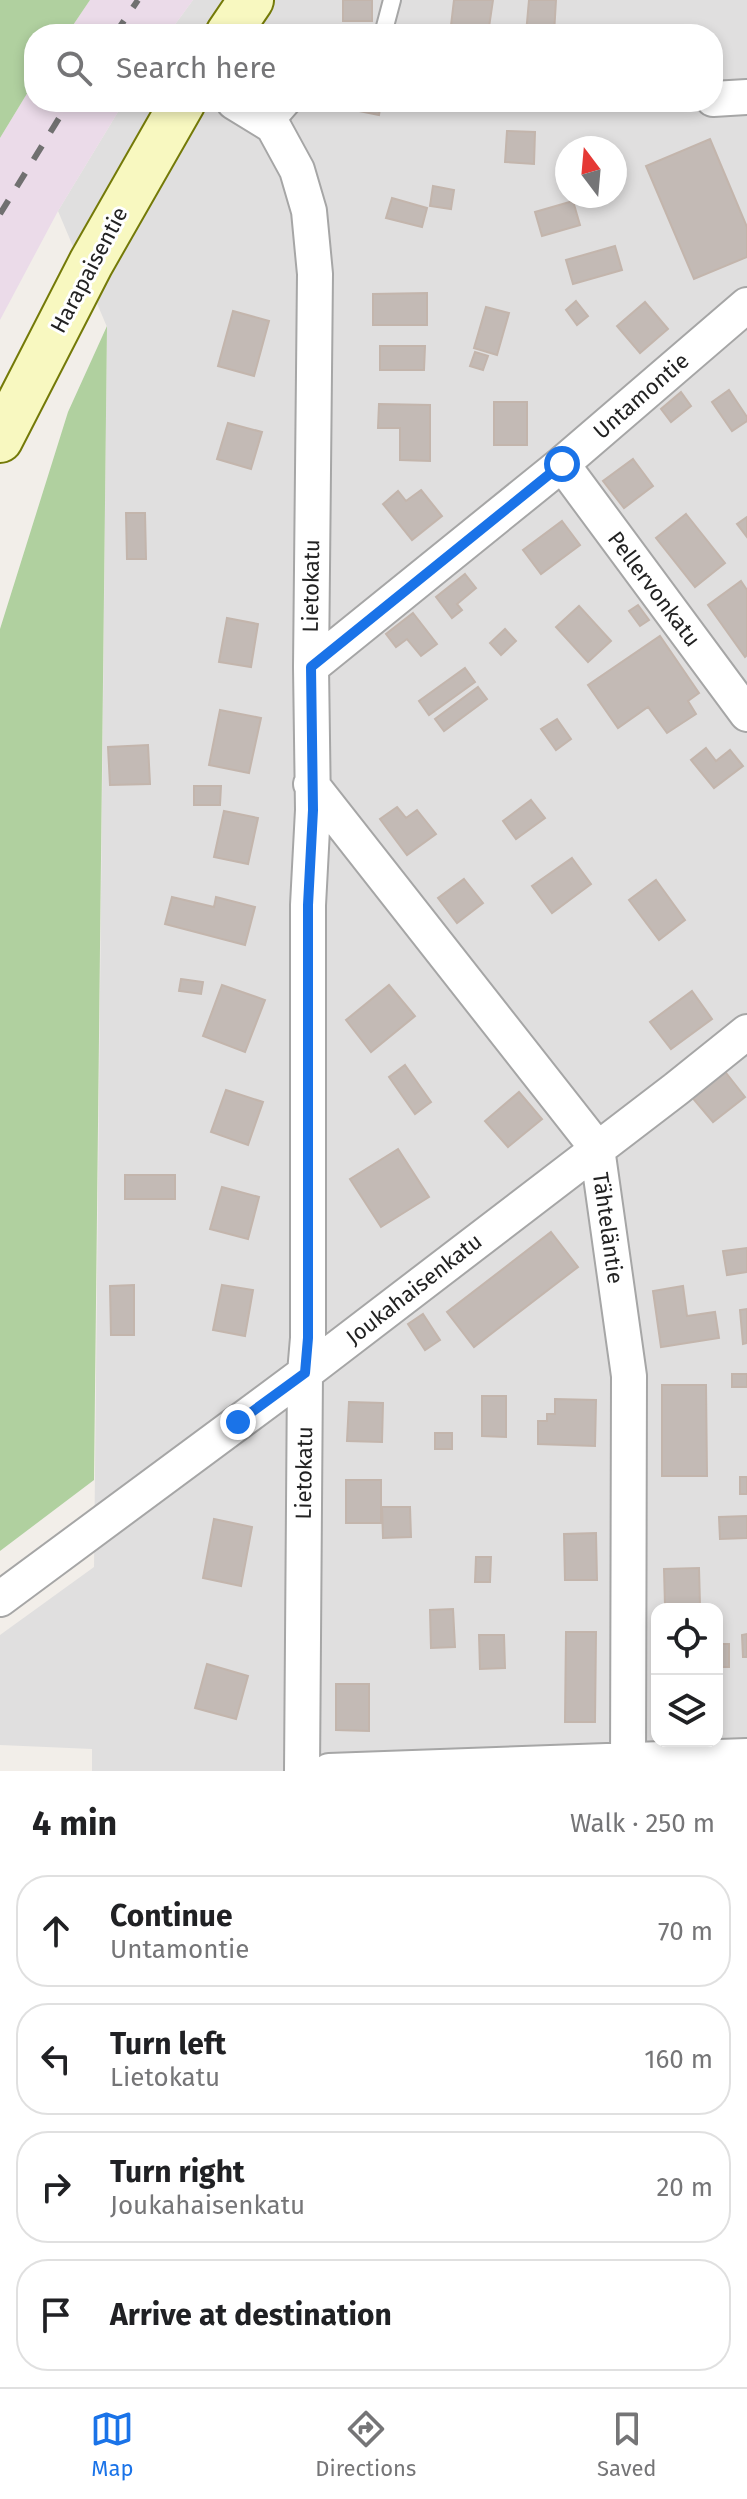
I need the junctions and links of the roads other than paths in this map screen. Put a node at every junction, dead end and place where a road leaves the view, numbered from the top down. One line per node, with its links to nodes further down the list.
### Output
1 (251, 0): 3 (main road)
2 (392, 0): 4 (lane)
3 (235, 24)
4 (387, 24)
5 (747, 97): 6 (street)
6 (723, 98)
7 (177, 112): 10 (main road, Harapaisentie)
8 (284, 114): 12 (street, Lietokatu)
9 (747, 305): 11 (street, Untamontie)
10 (0, 440)
11 (562, 464): 12 (street, Untamontie); 13 (street, Pellervonkatu)
12 (311, 667): 14 (street, Lietokatu)
13 (747, 714)
14 (311, 784): 16 (street, Tähteläntie); 17 (street, Lietokatu)
15 (747, 1032): 16 (street, Joukahaisenkatu)
16 (597, 1148): 17 (street, Joukahaisenkatu); 20 (street, Tähteläntie)
17 (305, 1373): 18 (street, Joukahaisenkatu); 21 (street, Lietokatu)
18 (0, 1599)
19 (747, 1756): 20 (street)
20 (628, 1766): 22 (street)
21 (302, 1771)
22 (329, 1771)

